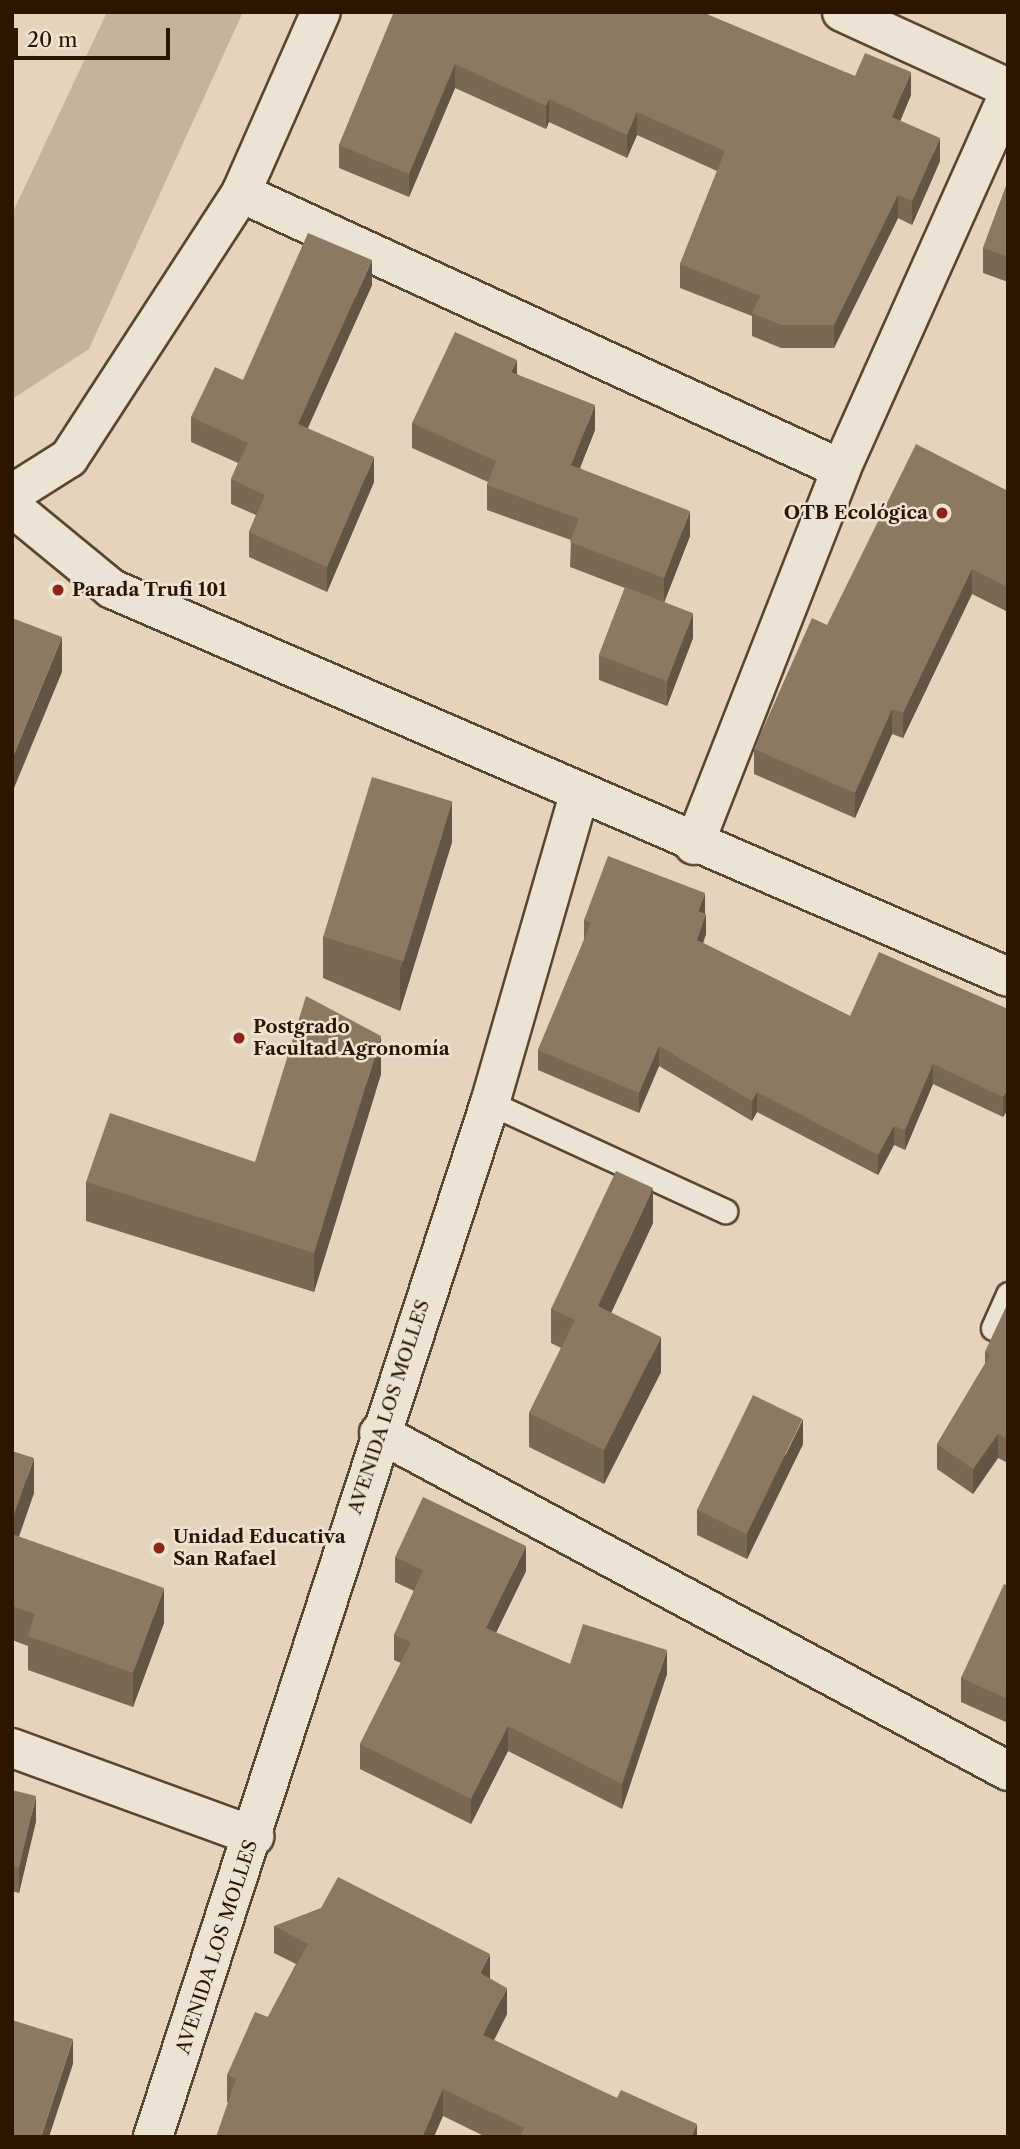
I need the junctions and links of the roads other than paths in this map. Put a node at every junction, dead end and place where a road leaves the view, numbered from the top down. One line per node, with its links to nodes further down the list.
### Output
1 (321, 12): 5 (street)
2 (842, 12): 3 (street)
3 (1008, 88)
4 (1008, 96): 6 (street)
5 (241, 193): 6 (street); 7 (street)
6 (841, 469): 10 (street)
7 (12, 494)
8 (12, 508): 9 (street)
9 (579, 795): 10 (street); 12 (street, AVENIDA LOS MOLLES)
10 (694, 845): 11 (street)
11 (1008, 977)
12 (490, 1103): 13 (lane); 16 (street, AVENIDA LOS MOLLES)
13 (725, 1211)
14 (1008, 1294): 15 (lane)
15 (993, 1328)
16 (379, 1433): 18 (street); 19 (street, AVENIDA LOS MOLLES)
17 (12, 1748): 19 (street)
18 (1008, 1770)
19 (254, 1836): 20 (street, AVENIDA LOS MOLLES)
20 (153, 2137)

